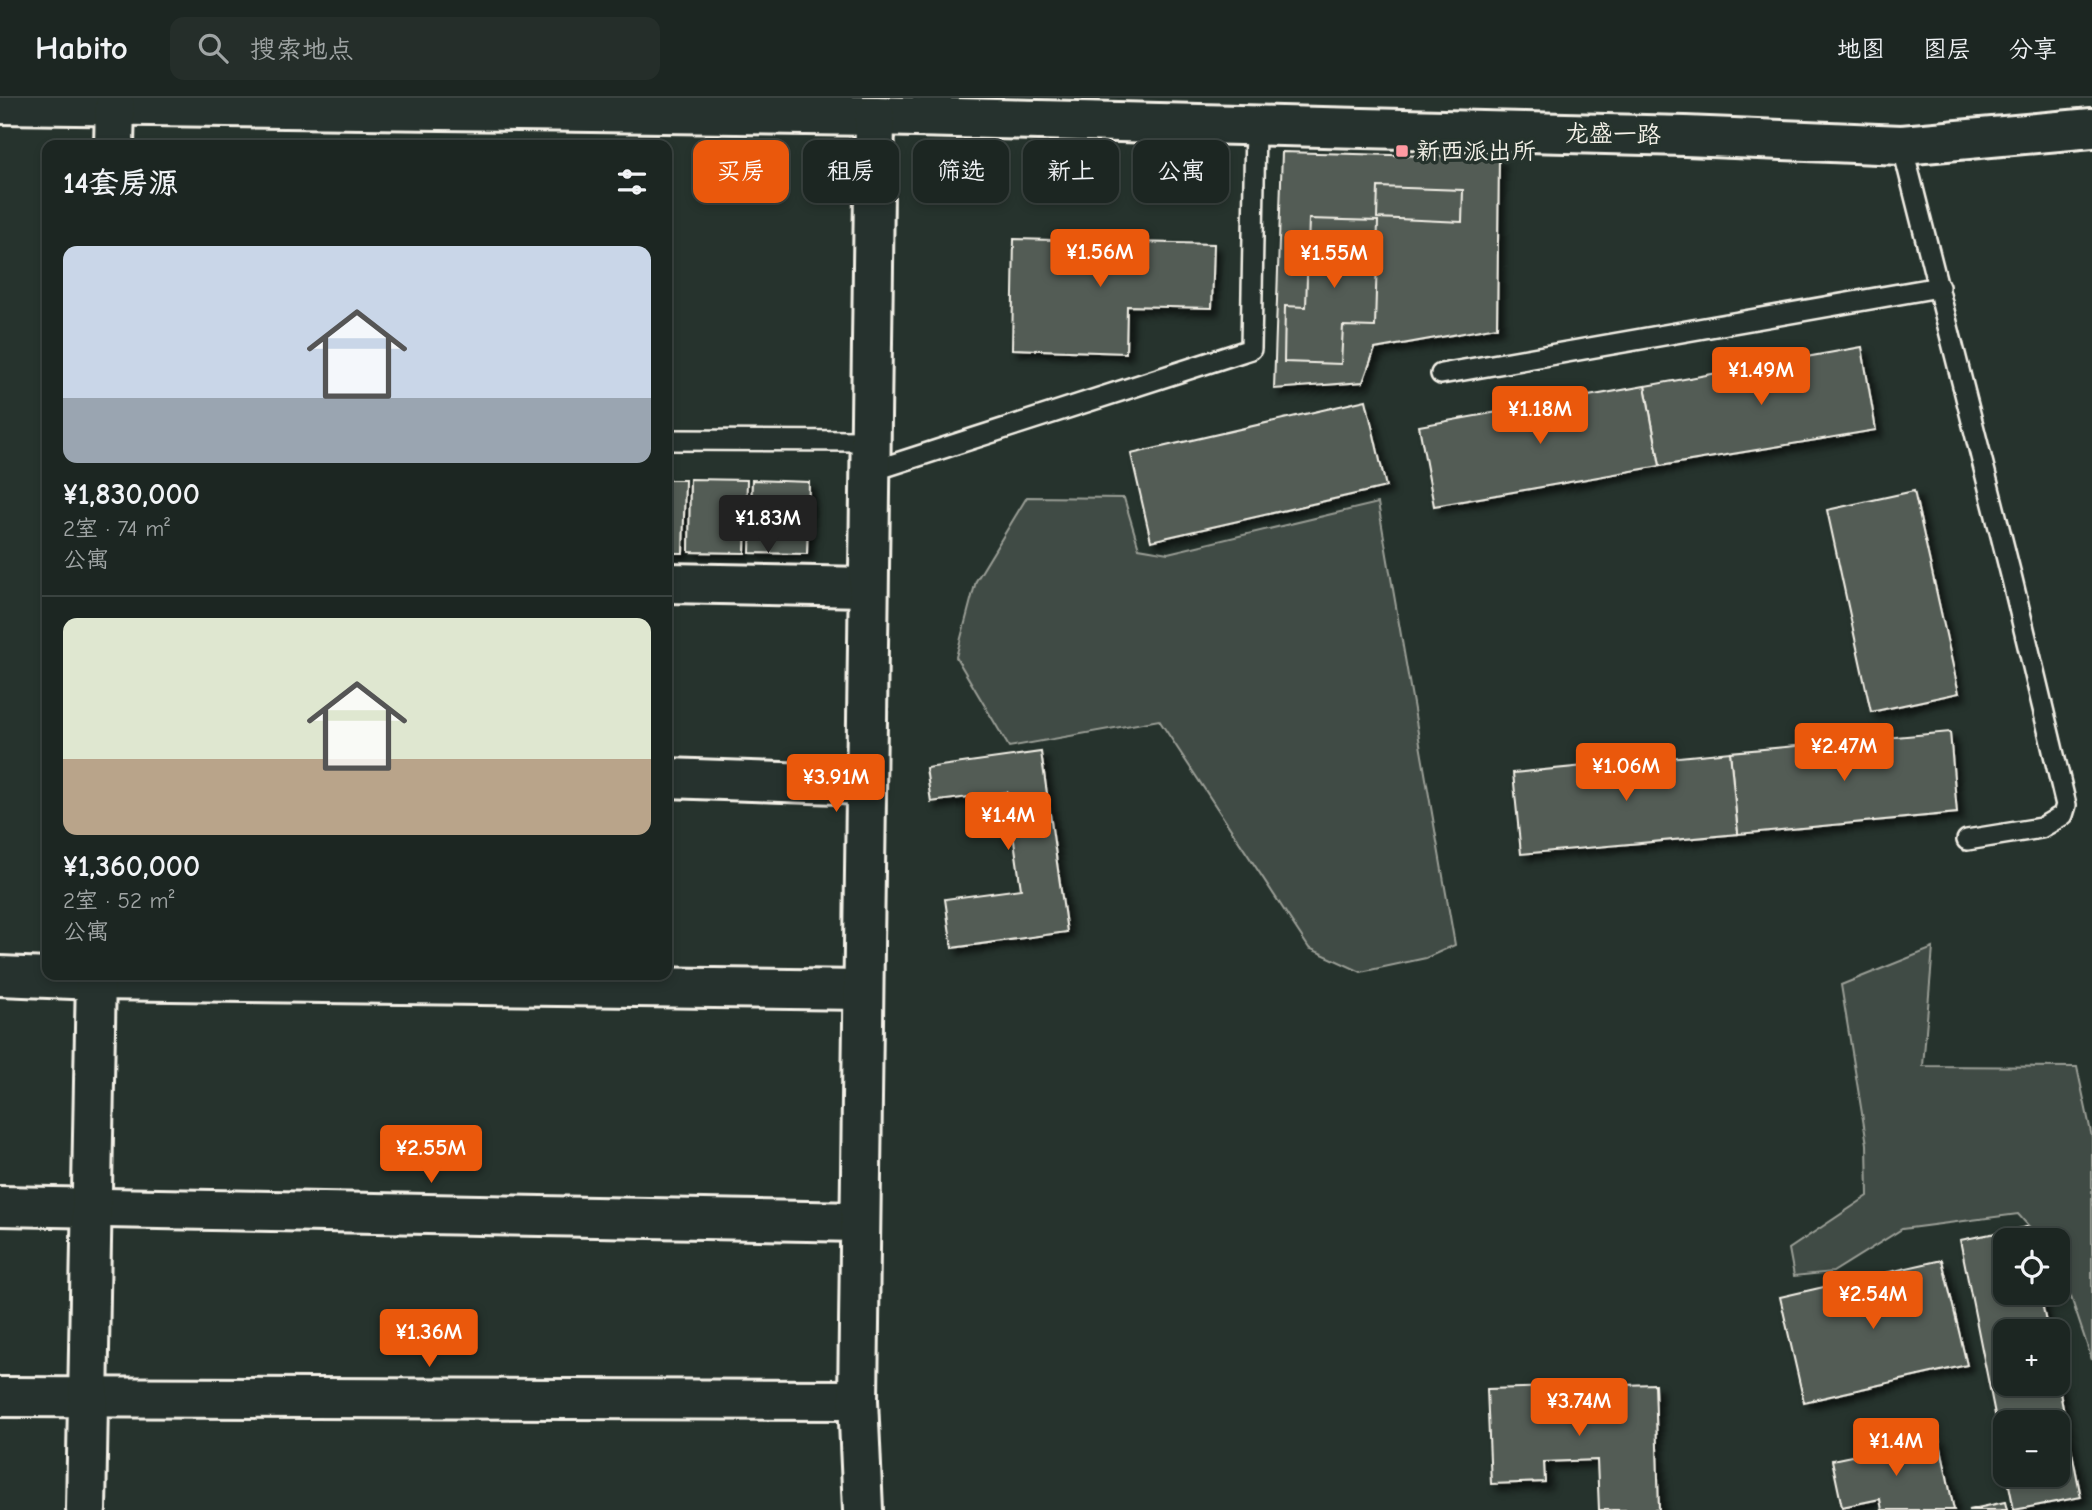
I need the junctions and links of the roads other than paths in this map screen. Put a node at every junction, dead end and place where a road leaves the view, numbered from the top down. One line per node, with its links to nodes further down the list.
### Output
1 (0, 104): 2 (street, 龙盛一路)
2 (115, 106): 3 (street, 龙盛一路); 6 (street)
3 (875, 117): 4 (street, 龙盛一路); 11 (street)
4 (1255, 126): 7 (street, 龙盛一路); 11 (lane)
5 (2092, 128): 7 (street, 龙盛一路)
6 (114, 140)
7 (1902, 145): 8 (lane)
8 (1938, 287): 9 (lane); 16 (lane)
9 (1441, 374)
10 (672, 440): 11 (lane)
11 (870, 457): 13 (street)
12 (672, 583): 13 (street)
13 (867, 587): 15 (street)
14 (672, 778): 15 (street)
15 (866, 785): 21 (street)
16 (1967, 839)
17 (0, 976): 18 (street)
18 (42, 976)
19 (96, 980): 23 (street)
20 (273, 980): 21 (street)
21 (863, 990): 24 (street)
22 (0, 1206): 23 (street)
23 (92, 1209): 24 (street); 26 (street)
24 (860, 1222): 27 (street)
25 (0, 1397): 26 (street)
26 (88, 1398): 27 (street); 28 (street)
27 (858, 1400): 29 (street)
28 (86, 1510)
29 (863, 1510)

